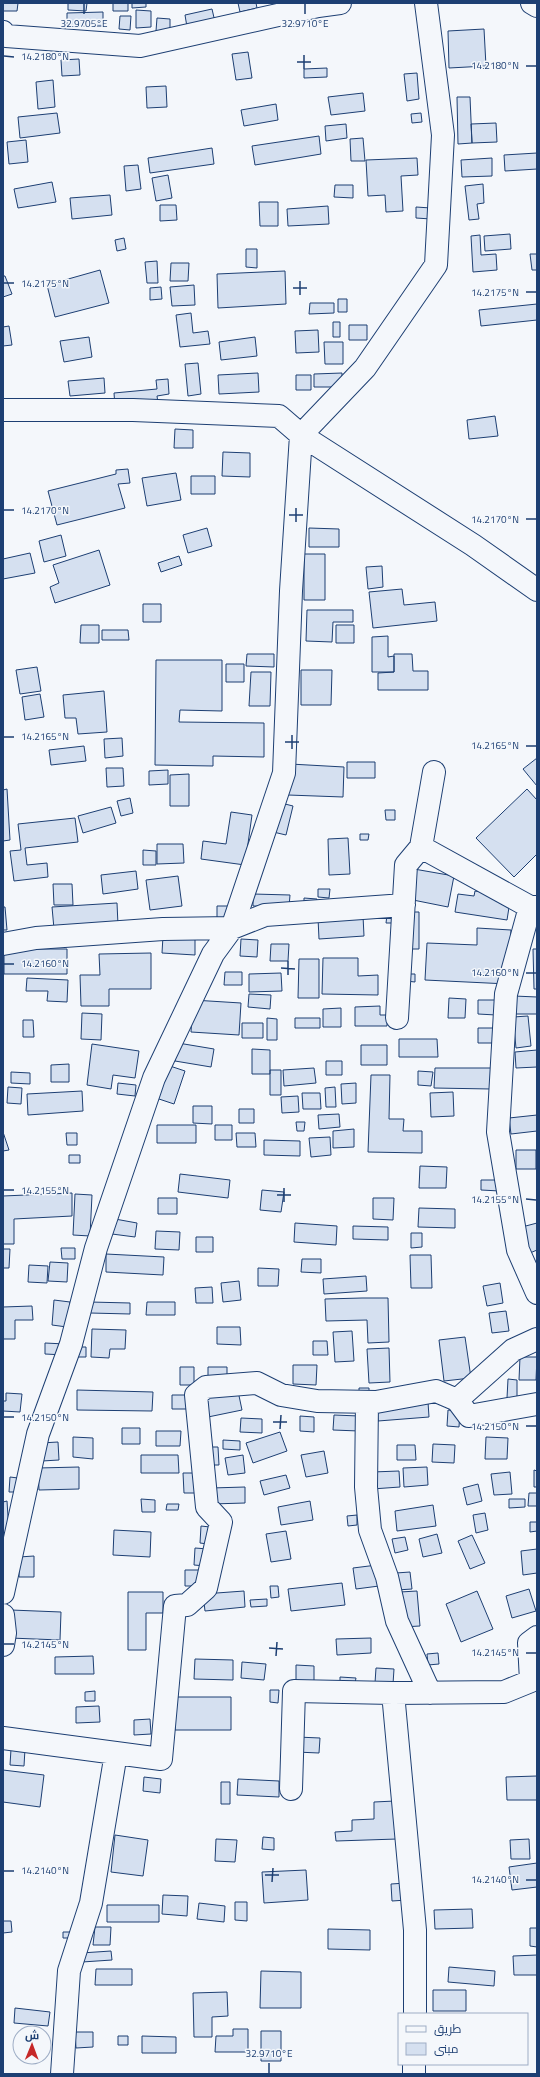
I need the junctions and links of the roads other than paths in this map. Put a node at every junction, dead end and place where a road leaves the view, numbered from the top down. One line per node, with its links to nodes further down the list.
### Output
1 (340, 3): 5 (street)
2 (426, 3): 7 (street)
3 (532, 3): 4 (street)
4 (537, 6)
5 (3, 32)
6 (3, 410): 7 (street)
7 (301, 435): 8 (street); 13 (street)
8 (537, 590)
9 (434, 772): 10 (street)
10 (421, 847): 11 (street); 12 (street)
11 (404, 905): 13 (street); 15 (street)
12 (534, 907): 16 (street)
13 (232, 928): 14 (street); 21 (street)
14 (3, 944)
15 (397, 1018)
16 (537, 1293)
17 (537, 1339): 18 (street)
18 (457, 1400): 19 (street); 20 (street)
19 (367, 1402): 24 (street); 26 (street)
20 (537, 1404)
21 (3, 1593)
22 (537, 1637): 24 (street)
23 (393, 1693): 24 (street); 27 (street); 28 (street)
24 (430, 1693)
25 (3, 1738): 26 (street)
26 (116, 1753): 29 (street)
27 (291, 1789)
28 (415, 2013)
29 (62, 2074)

